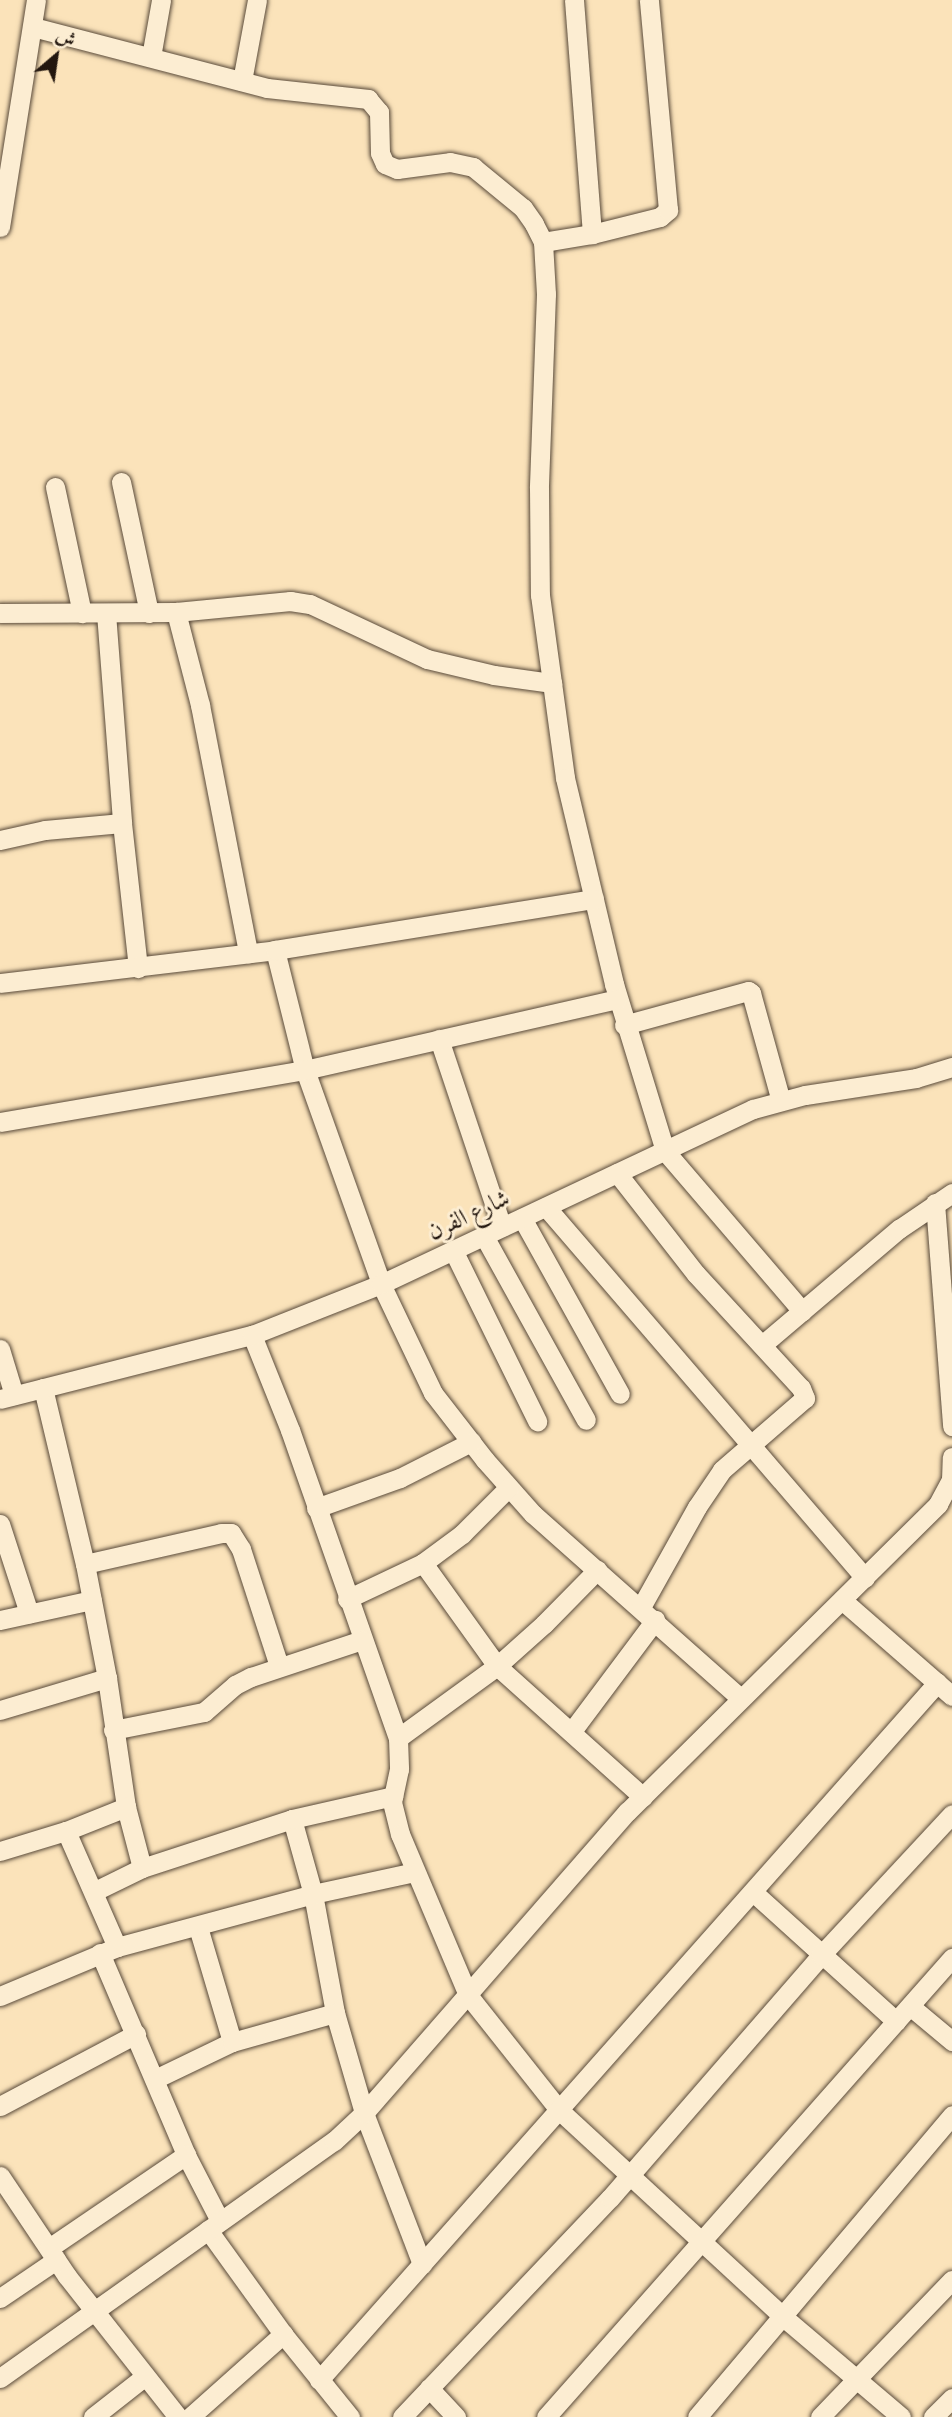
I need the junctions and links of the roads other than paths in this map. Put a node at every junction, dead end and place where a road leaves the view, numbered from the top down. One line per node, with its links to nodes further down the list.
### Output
1 (36, 0): 6 (street)
2 (161, 0): 7 (street)
3 (257, 0): 8 (street)
4 (574, 0): 10 (street)
5 (649, 0): 10 (street)
6 (33, 27): 7 (street); 9 (street)
7 (151, 57): 8 (street)
8 (242, 81): 11 (street)
9 (0, 227)
10 (592, 234): 11 (street)
11 (543, 242): 19 (street)
12 (121, 482): 17 (street)
13 (55, 487): 16 (street)
14 (176, 612): 17 (street); 19 (street); 24 (street)
15 (0, 613): 16 (street)
16 (82, 613): 18 (street)
17 (149, 613): 18 (street)
18 (106, 614): 20 (street)
19 (552, 683): 22 (street)
20 (122, 823): 21 (street); 25 (street)
21 (0, 840)
22 (594, 899): 23 (street); 27 (street)
23 (275, 950): 24 (street); 31 (street)
24 (248, 953): 25 (street)
25 (138, 968): 26 (street)
26 (0, 983)
27 (617, 999): 28 (street); 29 (street)
28 (624, 1026): 32 (street); 34 (street)
29 (439, 1039): 31 (street); 39 (street)
30 (952, 1067): 32 (street, شارع الفرن)
31 (305, 1070): 33 (street); 41 (street)
32 (781, 1101): 34 (street, شارع الفرن)
33 (0, 1122)
34 (665, 1151): 35 (street, شارع الفرن); 42 (street)
35 (617, 1173): 37 (street, شارع الفرن); 45 (street)
36 (944, 1198): 42 (street); 43 (street)
37 (546, 1207): 38 (street, شارع الفرن); 54 (street)
38 (522, 1218): 39 (street, شارع الفرن); 48 (street)
39 (493, 1232): 40 (street, شارع الفرن); 51 (street)
40 (453, 1250): 41 (street, شارع الفرن); 52 (street)
41 (381, 1284): 44 (street, شارع الفرن); 53 (street)
42 (802, 1311): 45 (street)
43 (948, 1314): 50 (street)
44 (252, 1335): 47 (street, شارع الفرن); 57 (street)
45 (762, 1345): 54 (street)
46 (0, 1349): 49 (street)
47 (43, 1388): 49 (street, شارع الفرن); 60 (street)
48 (620, 1394)
49 (7, 1397)
50 (952, 1414)
51 (586, 1420)
52 (537, 1421)
53 (471, 1441): 56 (street); 57 (street)
54 (750, 1447): 62 (street); 67 (street)
55 (952, 1457): 62 (street)
56 (509, 1487): 59 (street); 61 (street)
57 (316, 1508): 63 (street)
58 (0, 1524): 66 (street)
59 (423, 1563): 63 (street); 71 (street)
60 (85, 1564): 64 (street); 70 (street)
61 (597, 1570): 67 (street); 71 (street)
62 (865, 1578): 65 (street)
63 (347, 1599): 69 (street)
64 (92, 1600): 66 (street); 72 (street)
65 (842, 1600): 73 (street); 75 (street)
66 (29, 1613): 68 (street)
67 (648, 1613): 75 (street); 78 (street)
68 (0, 1620)
69 (362, 1640): 70 (street); 79 (street)
70 (279, 1666): 77 (street)
71 (497, 1666): 78 (street); 79 (street)
72 (107, 1678): 76 (street); 77 (street)
73 (937, 1683): 74 (street); 90 (street)
74 (952, 1696)
75 (740, 1698): 81 (street)
76 (0, 1710)
77 (113, 1730): 82 (street)
78 (572, 1731): 81 (street)
79 (398, 1738): 80 (street)
80 (393, 1796): 84 (street); 88 (street)
81 (643, 1797): 96 (street)
82 (125, 1807): 85 (street); 87 (street)
83 (952, 1814): 94 (street)
84 (292, 1819): 87 (street); 91 (street)
85 (66, 1831): 86 (street); 89 (street)
86 (0, 1851)
87 (142, 1868): 89 (street)
88 (415, 1872): 91 (street); 96 (street)
89 (95, 1891): 93 (street)
90 (752, 1892): 94 (street); 106 (street)
91 (313, 1894): 92 (street); 99 (street)
92 (198, 1927): 93 (street); 102 (street)
93 (109, 1950): 97 (street); 101 (street)
94 (821, 1955): 100 (street); 110 (street)
95 (952, 1958): 98 (street)
96 (468, 1995): 106 (street); 107 (street)
97 (0, 1996)
98 (910, 2006): 100 (street); 103 (street)
99 (335, 2013): 102 (street); 107 (street)
100 (896, 2021): 113 (street)
101 (136, 2034): 104 (street); 105 (street)
102 (232, 2042): 104 (street)
103 (952, 2042)
104 (155, 2079): 109 (street)
105 (0, 2106)
106 (559, 2110): 110 (street); 115 (street)
107 (364, 2113): 112 (street); 115 (street)
108 (952, 2115): 119 (street)
109 (186, 2155): 112 (street); 114 (street)
110 (630, 2175): 113 (street); 125 (street)
111 (0, 2176): 114 (street)
112 (214, 2225): 118 (street); 120 (street)
113 (702, 2241): 119 (street); 133 (street)
114 (52, 2254): 117 (street); 118 (street)
115 (422, 2264): 124 (street)
116 (952, 2280): 122 (street)
117 (0, 2298)
118 (94, 2312): 121 (street); 123 (street)
119 (782, 2316): 122 (street); 134 (street)
120 (283, 2334): 124 (street); 129 (street)
121 (144, 2377): 127 (street); 128 (street)
122 (856, 2377): 135 (street); 136 (street)
123 (0, 2378)
124 (319, 2380): 130 (street)
125 (429, 2388): 131 (street); 132 (street)
126 (952, 2398): 137 (street)
127 (93, 2417)
128 (178, 2417)
129 (190, 2417)
130 (350, 2417)
131 (402, 2417)
132 (456, 2417)
133 (546, 2417)
134 (697, 2417)
135 (820, 2417)
136 (901, 2417)
137 (933, 2417)

